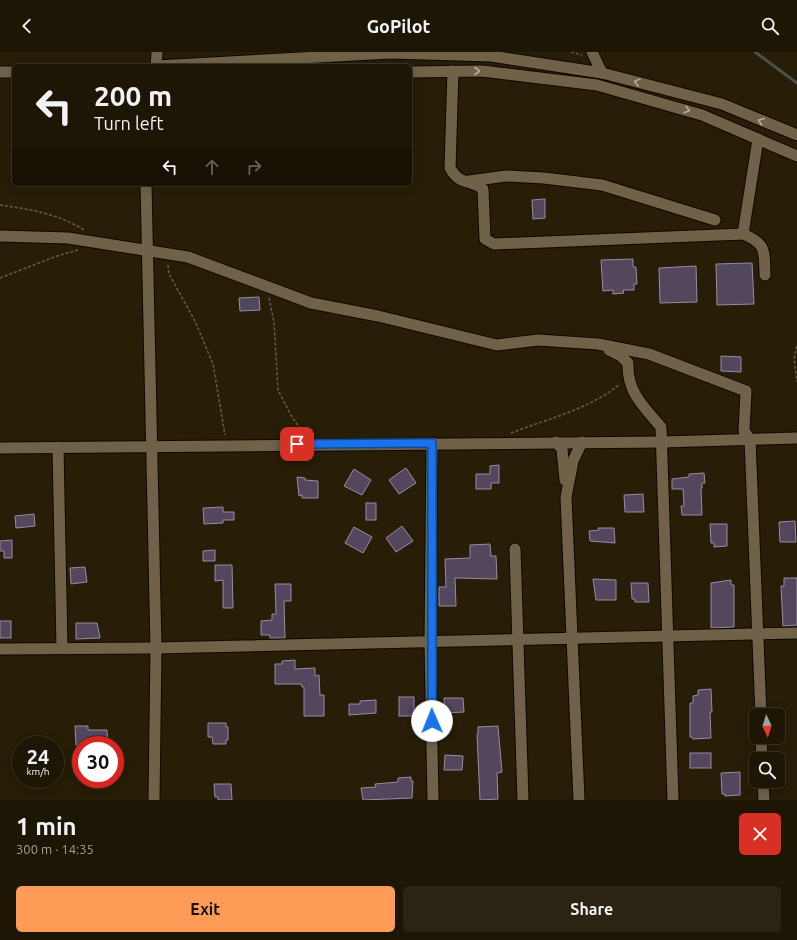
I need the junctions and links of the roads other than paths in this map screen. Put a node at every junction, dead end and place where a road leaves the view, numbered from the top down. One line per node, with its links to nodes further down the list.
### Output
1 (157, 52): 3 (street)
2 (592, 52): 9 (street)
3 (156, 64)
4 (192, 64): 9 (street)
5 (0, 72): 6 (street)
6 (12, 72)
7 (412, 72): 8 (street)
8 (453, 72): 11 (street, one-way to 11); 13 (street)
9 (602, 73): 10 (street, one-way to 9)
10 (797, 136)
11 (758, 139): 12 (street); 16 (street)
12 (797, 156)
13 (462, 182): 15 (street); 16 (street)
14 (146, 186): 18 (street)
15 (715, 220)
16 (743, 234): 19 (street)
17 (0, 236): 18 (street)
18 (146, 251): 20 (street); 27 (street)
19 (765, 275)
20 (598, 344): 22 (street); 25 (street)
21 (797, 438): 22 (street)
22 (750, 439): 25 (street); 33 (street)
23 (556, 442): 24 (street); 26 (street); 30 (street)
24 (582, 442): 25 (street); 30 (street)
25 (662, 442): 34 (street)
26 (432, 443): 27 (street); 37 (street)
27 (152, 446): 28 (street); 39 (street)
28 (58, 447): 29 (street); 38 (street)
29 (0, 448)
30 (566, 497): 35 (street)
31 (515, 549): 36 (street)
32 (797, 633): 33 (street)
33 (758, 634): 34 (street); 41 (street)
34 (667, 636): 35 (street); 47 (street)
35 (572, 637): 36 (street); 46 (street)
36 (518, 638): 37 (street); 45 (street)
37 (430, 642): 39 (street); 44 (street)
38 (62, 648): 39 (street); 40 (street)
39 (156, 648): 43 (street)
40 (0, 649)
41 (760, 708)
42 (763, 788): 48 (street)
43 (154, 800)
44 (433, 800)
45 (523, 800)
46 (579, 800)
47 (674, 800)
48 (764, 800)

